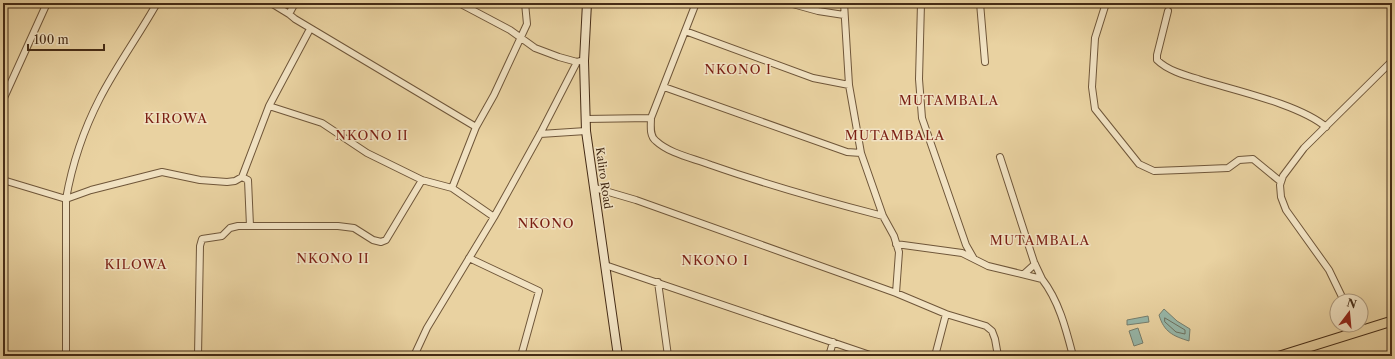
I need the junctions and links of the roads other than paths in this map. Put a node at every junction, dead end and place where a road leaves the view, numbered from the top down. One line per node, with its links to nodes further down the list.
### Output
1 (47, 3): 25 (street)
2 (157, 3): 41 (street)
3 (270, 3): 15 (street)
4 (295, 3): 15 (street)
5 (459, 3): 19 (street)
6 (525, 3): 19 (street)
7 (587, 3): 20 (main road, Kaliro Road)
8 (696, 3): 18 (street)
9 (789, 3): 16 (street)
10 (844, 3): 16 (street)
11 (921, 3): 47 (street)
12 (980, 3): 22 (street)
13 (1106, 3): 38 (street)
14 (1168, 11): 30 (street)
15 (289, 14): 17 (street)
16 (844, 15): 23 (street)
17 (310, 29): 26 (street); 29 (street)
18 (685, 31): 23 (street); 24 (street)
19 (521, 39): 20 (street); 29 (street)
20 (580, 61): 28 (main road, Kaliro Road); 32 (street)
21 (1392, 61): 30 (street)
22 (985, 62)
23 (849, 85): 33 (street)
24 (664, 86): 27 (street); 33 (street)
25 (3, 100)
26 (269, 106): 35 (street); 37 (street)
27 (651, 118): 28 (street); 42 (street)
28 (585, 119): 31 (main road, Kaliro Road)
29 (476, 127): 39 (street)
30 (1326, 127): 38 (street)
31 (586, 131): 32 (street); 40 (main road, Kaliro Road)
32 (540, 134): 43 (street)
33 (861, 153): 42 (street)
34 (1000, 157): 48 (street)
35 (242, 177): 41 (street); 44 (street)
36 (3, 180): 41 (street)
37 (422, 180): 39 (street); 44 (street)
38 (1281, 182): 54 (street)
39 (452, 188): 43 (street)
40 (595, 188): 49 (main road, Kaliro Road); 53 (street)
41 (66, 199): 60 (street)
42 (883, 216): 45 (street)
43 (494, 217): 46 (street)
44 (250, 226): 61 (street)
45 (896, 244): 47 (street); 53 (street)
46 (469, 258): 62 (street); 63 (street)
47 (974, 259): 50 (street)
48 (1035, 264): 50 (street); 51 (street)
49 (605, 265): 52 (street); 64 (main road, Kaliro Road)
50 (1024, 274): 51 (street)
51 (1042, 279): 70 (street)
52 (658, 282): 59 (street); 65 (street)
53 (896, 293): 55 (street)
54 (1340, 293)
55 (946, 314): 68 (street); 69 (street)
56 (1392, 321): 57 (main road)
57 (1369, 325)
58 (1342, 333): 71 (main road)
59 (833, 342): 66 (street); 67 (street)
60 (66, 356)
61 (198, 356)
62 (414, 356)
63 (521, 356)
64 (618, 356)
65 (668, 356)
66 (829, 356)
67 (873, 356)
68 (935, 356)
69 (998, 356)
70 (1072, 356)
71 (1280, 356)

